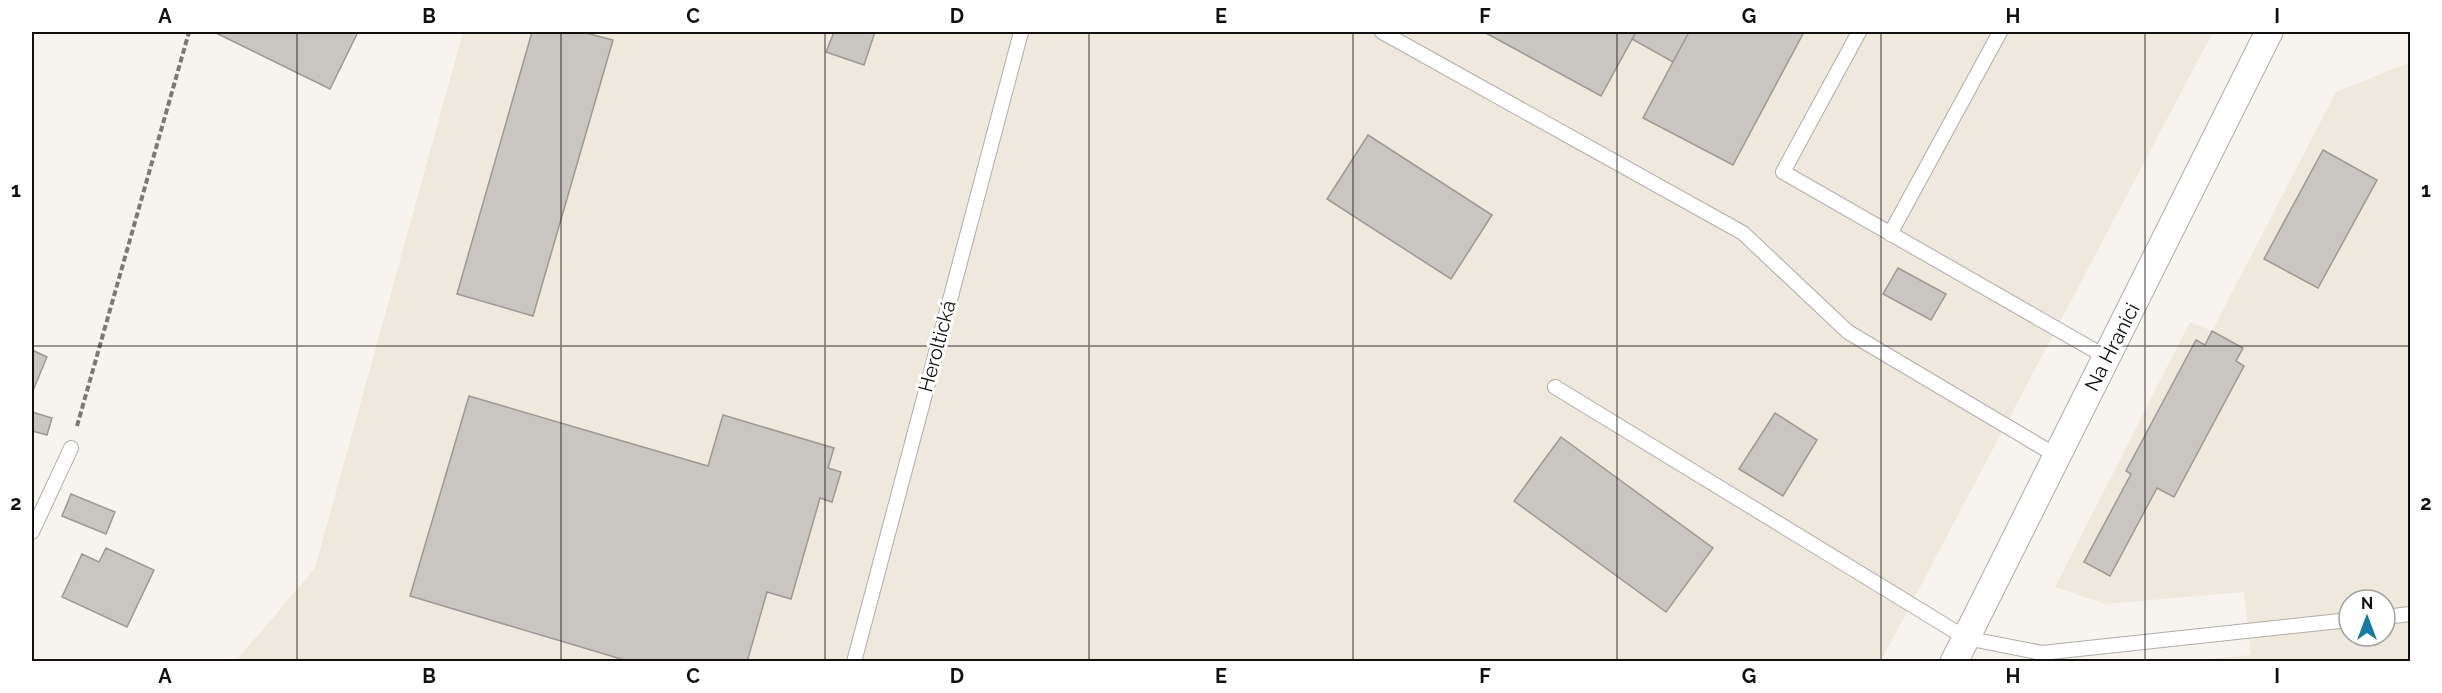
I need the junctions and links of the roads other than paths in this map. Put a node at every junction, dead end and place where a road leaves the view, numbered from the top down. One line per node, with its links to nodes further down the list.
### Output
1 (1021, 32): 14 (lane, Heroltická)
2 (1382, 32): 10 (lane)
3 (1859, 32): 6 (lane)
4 (2000, 32): 6 (lane)
5 (2269, 32): 7 (street, Na Hranici)
6 (1890, 234): 7 (lane)
7 (2106, 357): 10 (street, Na Hranici)
8 (1555, 387): 13 (lane)
9 (71, 448): 11 (lane)
10 (2057, 456): 13 (street, Na Hranici)
11 (32, 532)
12 (2337, 621): 13 (lane)
13 (1960, 650)
14 (854, 662)

